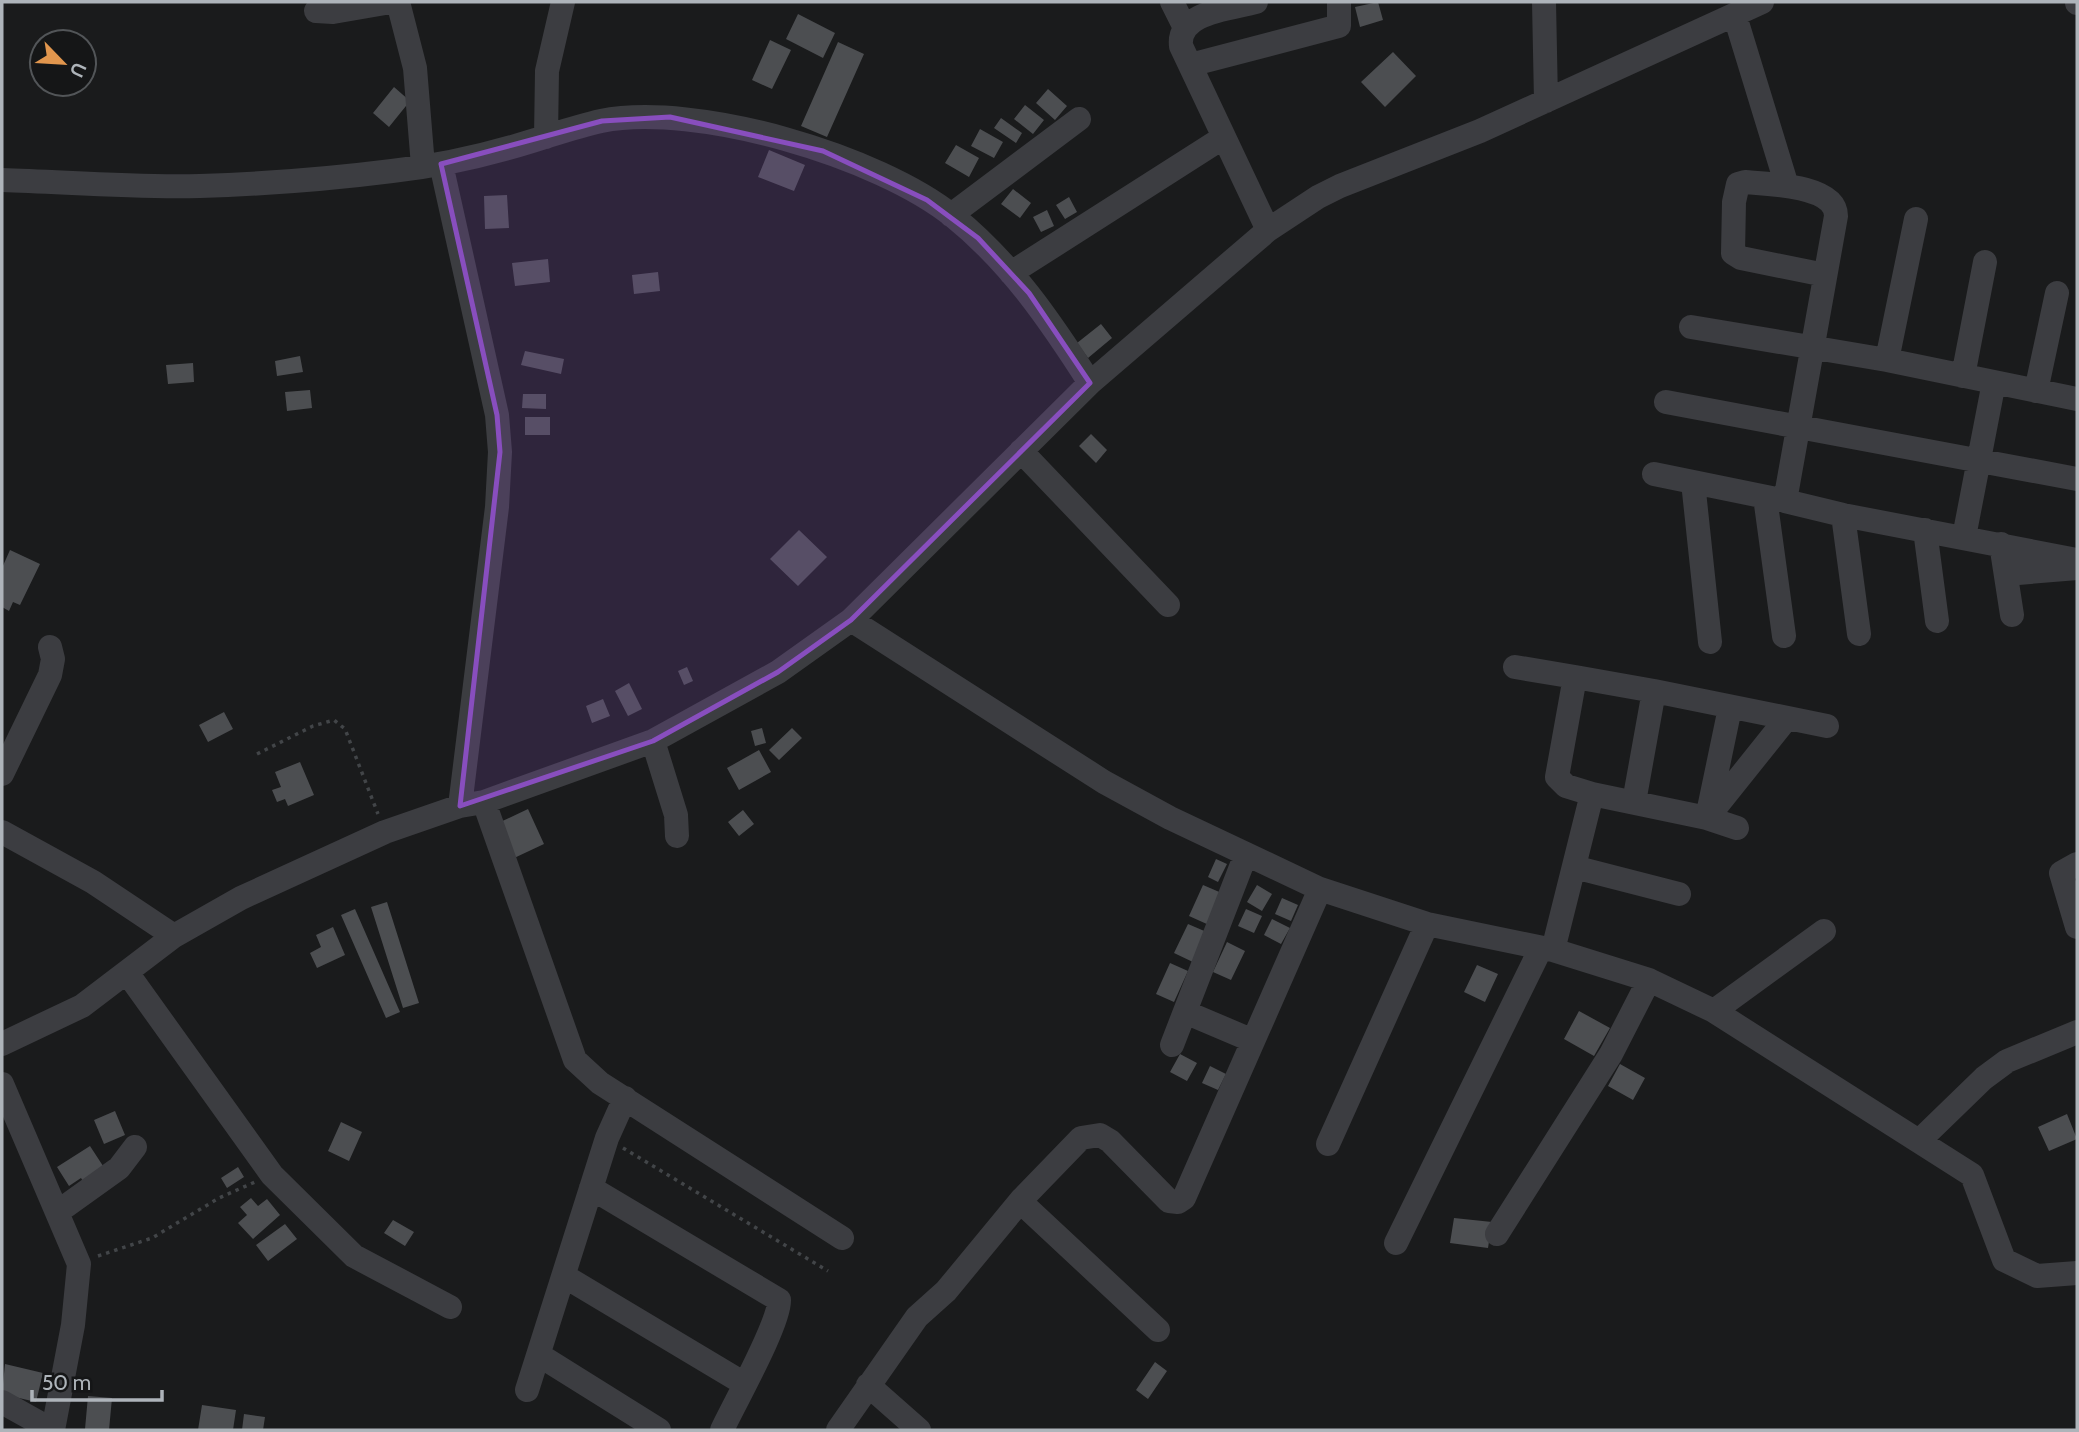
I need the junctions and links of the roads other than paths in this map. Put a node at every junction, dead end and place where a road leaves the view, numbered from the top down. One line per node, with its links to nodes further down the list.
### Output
1 (391, 2): 9 (street)
2 (398, 2): 17 (street)
3 (1172, 2): 11 (street)
4 (1254, 2): 11 (street)
5 (1339, 2): 12 (street)
6 (1544, 2): 13 (street)
7 (1762, 2): 10 (street)
8 (555, 3): 15 (street)
9 (316, 11)
10 (1735, 16): 13 (street); 19 (street)
11 (1184, 26): 12 (street)
12 (1190, 65): 16 (street)
13 (1546, 101): 22 (street)
14 (1079, 119): 20 (street)
15 (546, 137): 17 (street); 20 (street)
16 (1224, 137): 22 (street); 24 (street)
17 (432, 165): 18 (street); 68 (street)
18 (2, 180)
19 (1787, 186): 25 (street); 25 (street)
20 (951, 215): 24 (street)
21 (1916, 219): 29 (street)
22 (1268, 230): 32 (street)
23 (1985, 262): 30 (street)
24 (1011, 273): 32 (street)
25 (1825, 275): 28 (street)
26 (2057, 293): 33 (street)
27 (1691, 327): 28 (street)
28 (1811, 347): 29 (street); 36 (street)
29 (1887, 360): 30 (street)
30 (1963, 376): 31 (street)
31 (1994, 382): 33 (street); 38 (street)
32 (1090, 383): 37 (street)
33 (2036, 391): 34 (street)
34 (2077, 399)
35 (1666, 402): 36 (street)
36 (1798, 425): 38 (street); 42 (street)
37 (1021, 452): 50 (street); 52 (street)
38 (1978, 459): 40 (street); 45 (street)
39 (1654, 474): 41 (street)
40 (2077, 479)
41 (1693, 482): 42 (street); 56 (street)
42 (1775, 499): 43 (street); 55 (street)
43 (1843, 515): 44 (street); 54 (street)
44 (1925, 530): 45 (street); 53 (street)
45 (1964, 537): 46 (street)
46 (2001, 544): 47 (street); 49 (street)
47 (2077, 559)
48 (2077, 568): 49 (street)
49 (2006, 575): 51 (street)
50 (1168, 605)
51 (2012, 615)
52 (851, 620): 64 (street); 73 (street)
53 (1937, 621)
54 (1859, 634)
55 (1784, 636)
56 (1710, 642)
57 (50, 647): 65 (street)
58 (1516, 667): 59 (street)
59 (1575, 677): 60 (street); 66 (street)
60 (1654, 691): 61 (street); 67 (street)
61 (1730, 708): 62 (street); 69 (street)
62 (1787, 718): 63 (street); 69 (street)
63 (1827, 726)
64 (653, 741): 68 (street); 72 (street)
65 (2, 774)
66 (1592, 794): 67 (street); 75 (street)
67 (1634, 802): 69 (street)
68 (472, 804): 81 (street); 92 (street)
69 (1707, 818): 70 (street)
70 (1737, 828)
71 (2, 832): 81 (street)
72 (677, 836)
73 (1246, 854): 76 (street); 86 (street)
74 (2077, 864): 79 (street)
75 (1574, 867): 77 (street); 82 (street)
76 (1320, 889): 78 (street); 88 (street)
77 (1679, 894)
78 (1427, 924): 82 (street); 94 (street)
79 (2077, 927)
80 (1824, 931): 85 (street)
81 (174, 936): 83 (street)
82 (1547, 949): 84 (street); 101 (street)
83 (128, 974): 89 (street); 104 (street)
84 (1648, 981): 85 (street); 99 (street)
85 (1714, 1011): 93 (street)
86 (1185, 1012): 88 (street); 90 (street)
87 (2077, 1032): 93 (street)
88 (1251, 1040): 97 (street)
89 (2, 1044)
90 (1172, 1045)
91 (2, 1084): 98 (street)
92 (625, 1098): 96 (street); 100 (street)
93 (1919, 1141): 102 (street)
94 (1328, 1144)
95 (135, 1147): 98 (street)
96 (591, 1188): 103 (street); 107 (street)
97 (1022, 1199): 105 (street); 108 (street)
98 (59, 1210): 111 (street)
99 (1497, 1234)
100 (842, 1238)
101 (1396, 1243)
102 (2077, 1273)
103 (564, 1276): 106 (street); 107 (street)
104 (450, 1307)
105 (1158, 1330)
106 (538, 1355): 109 (street); 112 (street)
107 (743, 1383): 113 (street)
108 (868, 1385): 114 (street); 115 (street)
109 (527, 1390)
110 (2, 1402): 111 (street)
111 (52, 1430)
112 (659, 1430)
113 (722, 1430)
114 (838, 1430)
115 (919, 1430)

